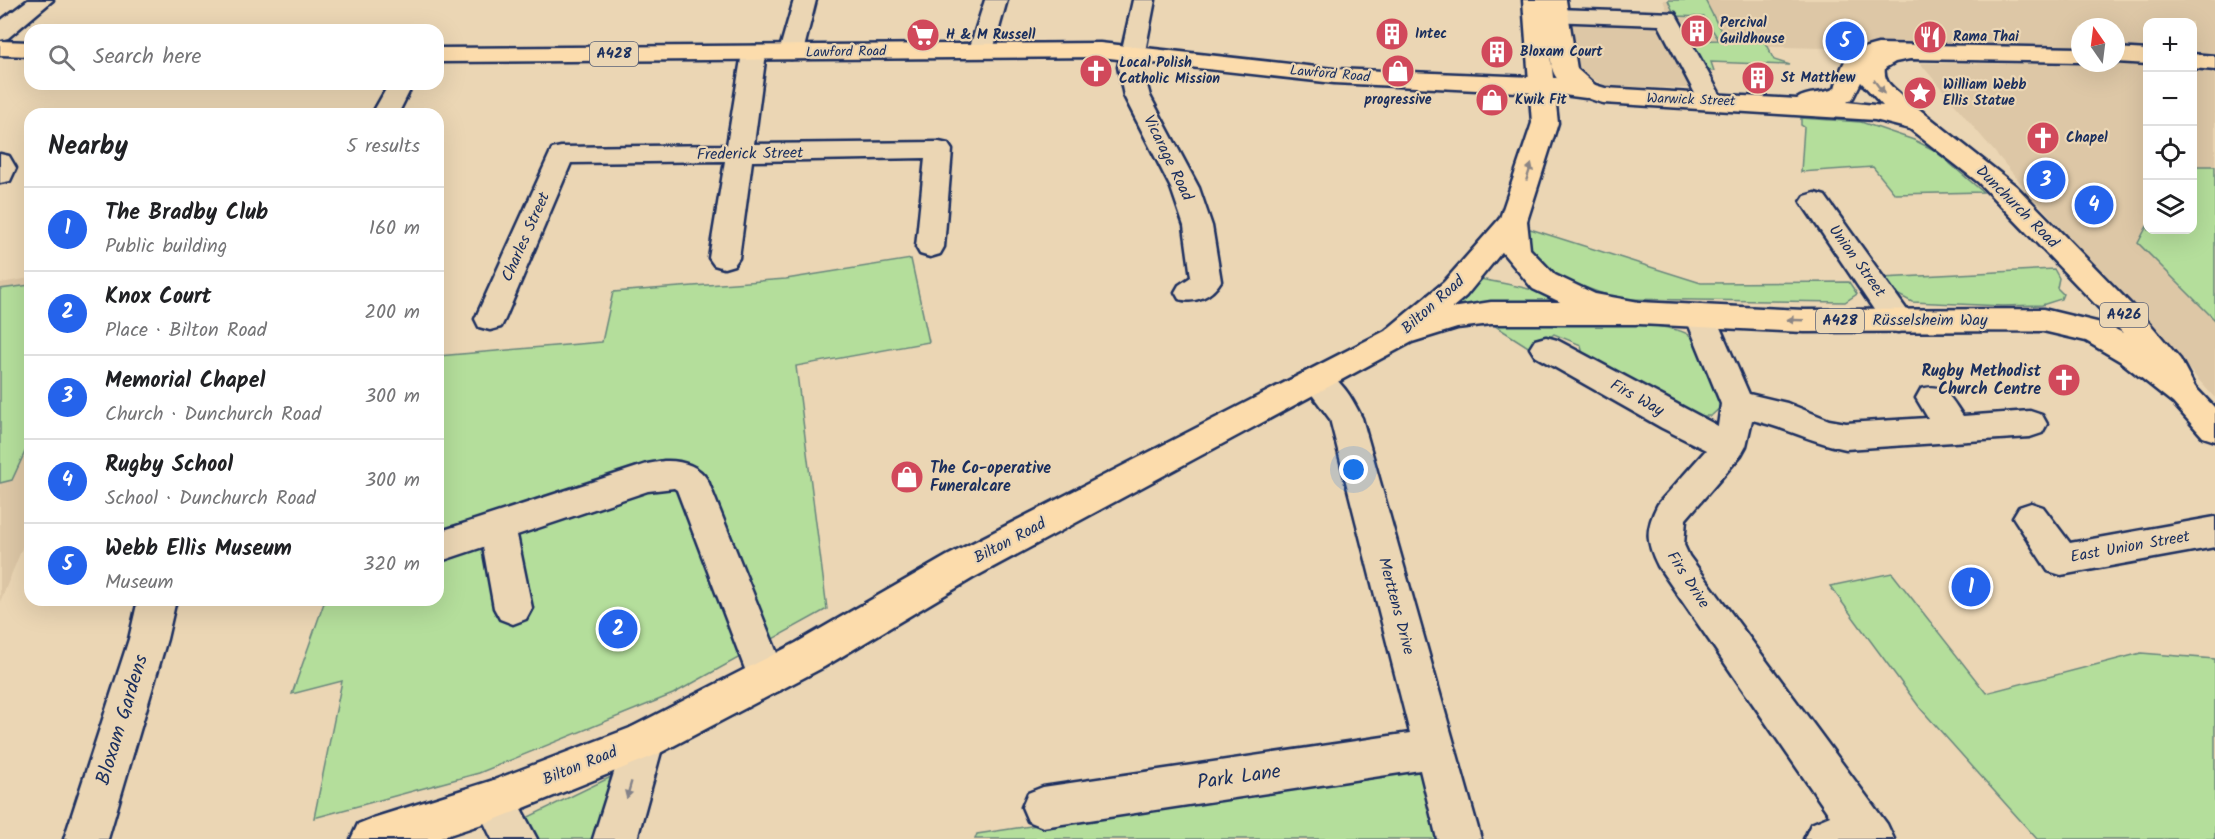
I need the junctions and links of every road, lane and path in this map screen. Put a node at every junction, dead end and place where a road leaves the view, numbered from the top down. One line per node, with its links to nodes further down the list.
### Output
1 (42, 0): 7 (street)
2 (806, 0): 11 (street)
3 (996, 0): 10 (street)
4 (1144, 0): 14 (street)
5 (1534, 0): 21 (main road, Bilton Road)
6 (1556, 8): 23 (main road); 24 (street)
7 (0, 33)
8 (0, 48): 9 (main road)
9 (24, 49)
10 (981, 50): 11 (main road, Lawford Road / A428); 14 (main road, Lawford Road / A428)
11 (791, 52): 13 (main road, Lawford Road / A428)
12 (1904, 52): 16 (main road, A428); 25 (main road, A428); 28 (main road, A428, one-way to 28)
13 (754, 53): 15 (main road, Lawford Road / A428); 29 (street)
14 (1134, 53): 21 (main road, Lawford Road / A428); 38 (street, Vicarage Road)
15 (444, 55)
16 (2071, 55)
17 (2125, 56): 18 (main road)
18 (2143, 57)
19 (2197, 61): 20 (main road)
20 (2215, 63)
21 (1540, 85): 23 (main road, Warwick Street / A428); 27 (main road, Bilton Road)
22 (398, 90): 26 (street)
23 (1594, 93): 24 (main road, Warwick Street / A428); 27 (main road, A428)
24 (1710, 100): 25 (main road, Warwick Street / A428)
25 (1779, 104): 28 (main road)
26 (388, 108)
27 (1545, 123): 34 (main road, Bilton Road / A428, one-way to 27)
28 (1929, 129): 35 (main road, Dunchurch Road / A428)
29 (739, 154): 30 (street, Frederick Street); 36 (street, Frederick Street); 37 (street)
30 (561, 155): 41 (street, Charles Street)
31 (0, 162): 32 (street)
32 (0, 175)
33 (1815, 202): 43 (street, Union Street)
34 (1513, 221): 39 (main road, Rüsselsheim Way / A428); 44 (main road, Bilton Road)
35 (2054, 244): 42 (main road, Rüsselsheim Way / A428); 47 (main road, Dunchurch Road / A426)
36 (930, 247)
37 (724, 258)
38 (1190, 292)
39 (1639, 312): 40 (main road, Rüsselsheim Way / A428); 44 (main road, Rüsselsheim Way)
40 (1700, 316): 43 (main road, Rüsselsheim Way / A428, one-way to 40); 49 (street)
41 (490, 319)
42 (2043, 320): 43 (main road, Rüsselsheim Way / A428); 47 (main road, Rüsselsheim Way / A426)
43 (1898, 321)
44 (1396, 339): 46 (main road, Bilton Road)
45 (1546, 348): 53 (street, Firs Way)
46 (1318, 381): 60 (main road, Bilton Road); 62 (street, Merttens Drive)
47 (2184, 395): 51 (main road, Dunchurch Road / A426)
48 (1932, 398): 52 (street)
49 (1737, 404): 52 (street); 53 (street, Firs Drive)
50 (2030, 424): 52 (street)
51 (2215, 428)
52 (1954, 429)
53 (1729, 446): 65 (street, Firs Drive)
54 (2031, 517): 56 (street, East Union Street)
55 (498, 528): 57 (street); 59 (street); 60 (street)
56 (2215, 532)
57 (444, 545)
58 (156, 606): 66 (street, Bloxam Gardens)
59 (513, 608)
60 (767, 678): 61 (main road, Bilton Road)
61 (644, 741): 63 (main road, Bilton Road); 69 (street, one-way to 69)
62 (1434, 749): 64 (street, Park Lane); 70 (street, Merttens Drive)
63 (494, 800): 67 (main road, Bilton Road); 68 (street)
64 (1043, 807)
65 (1853, 834)
66 (86, 839)
67 (373, 839)
68 (515, 839)
69 (615, 839)
70 (1460, 839)

